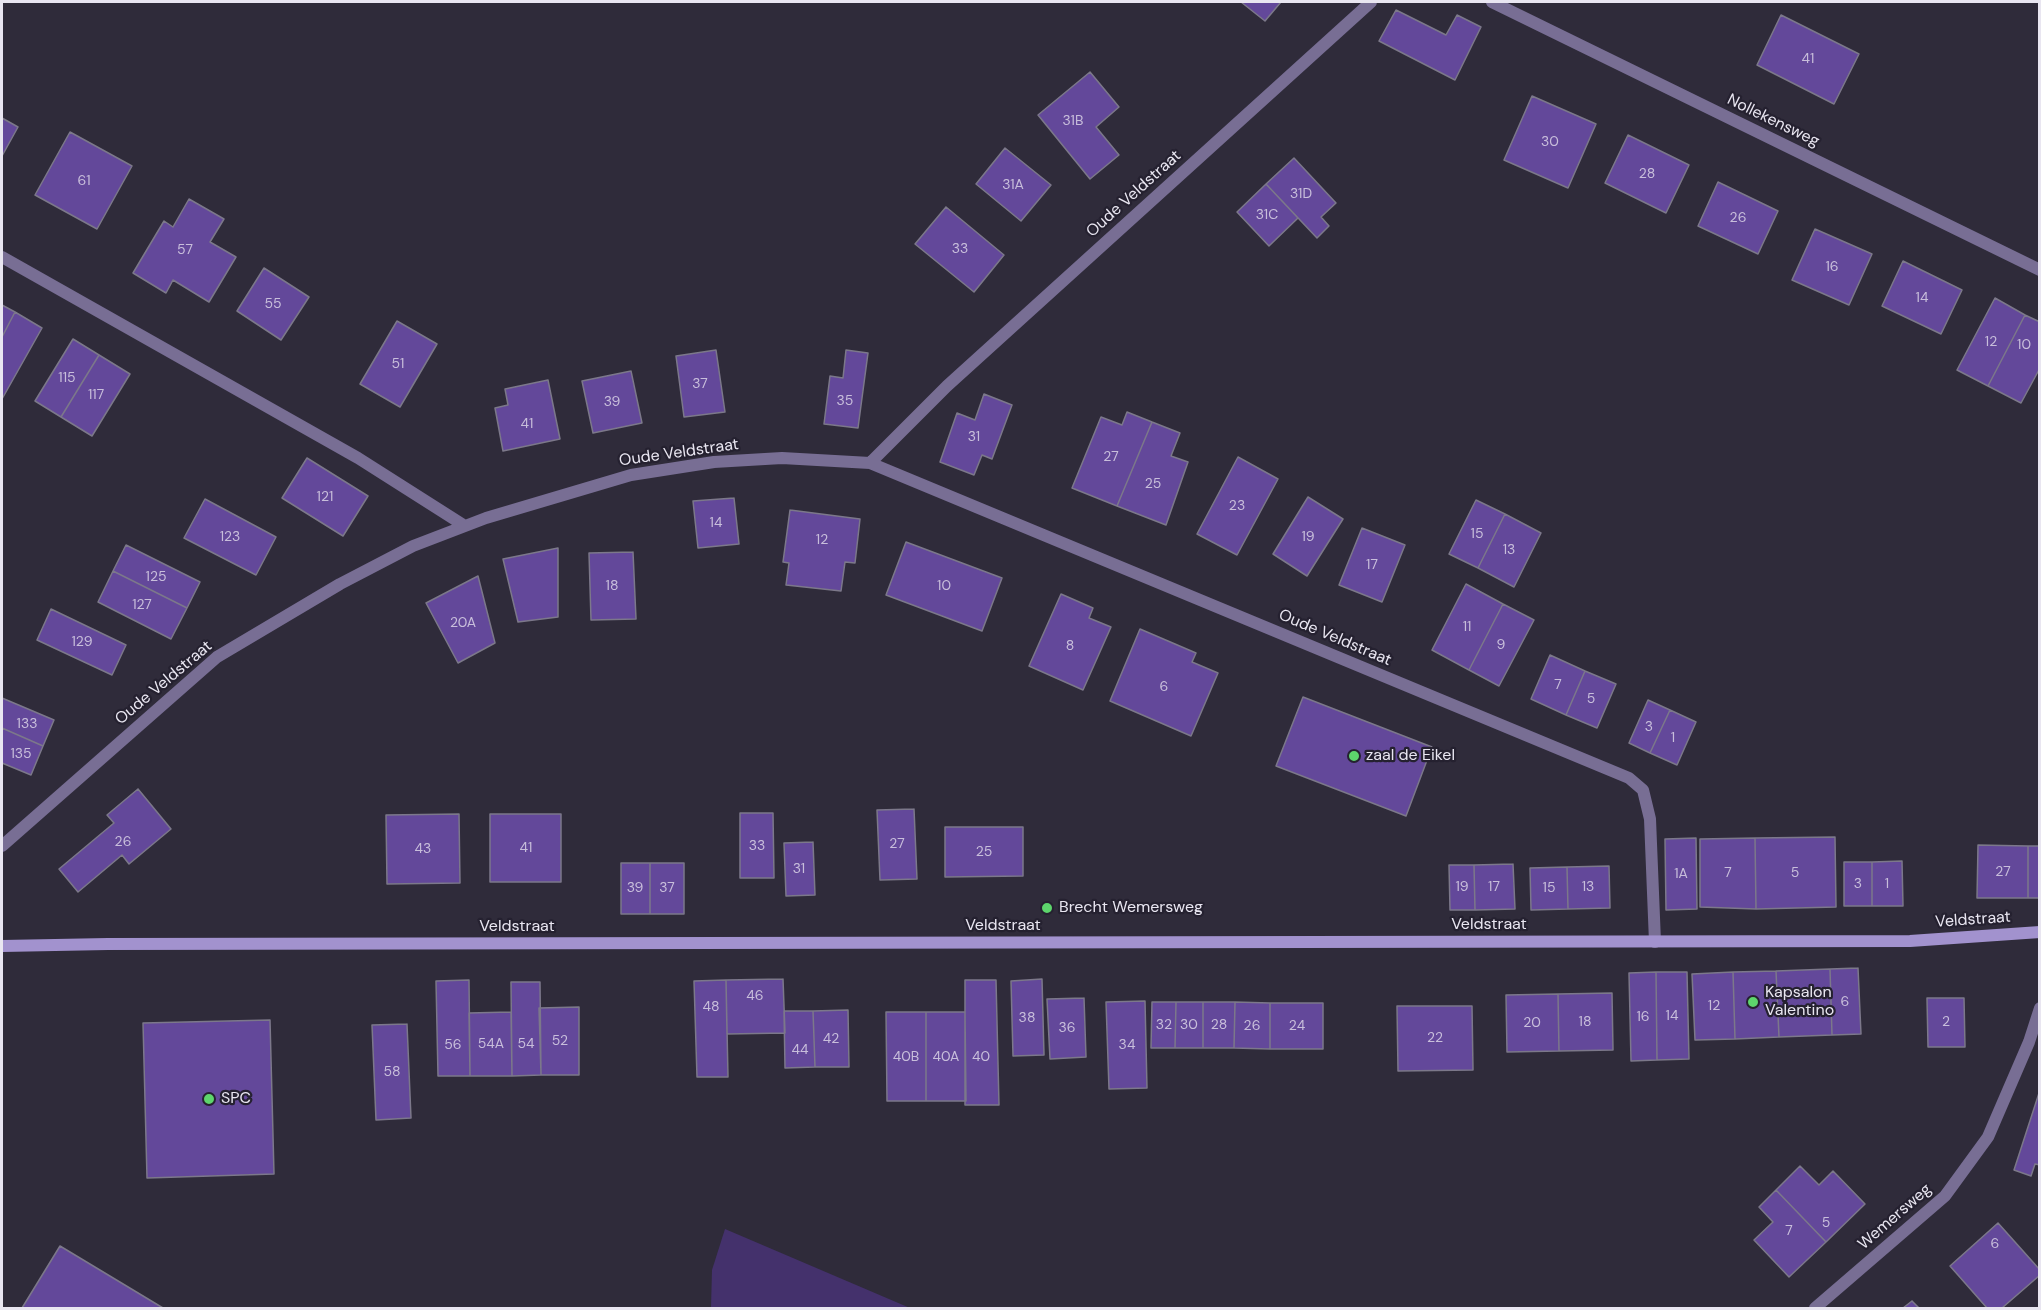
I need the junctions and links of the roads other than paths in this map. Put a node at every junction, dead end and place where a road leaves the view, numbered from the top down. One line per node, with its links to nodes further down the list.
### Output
1 (1371, 2): 5 (street, Oude Veldstraat)
2 (1492, 2): 4 (street, Nollekensweg)
3 (2, 257): 6 (street)
4 (2040, 270)
5 (870, 463): 6 (street, Oude Veldstraat); 9 (street, Oude Veldstraat)
6 (465, 526): 7 (street, Oude Veldstraat)
7 (2, 846)
8 (2040, 932): 9 (street, Veldstraat)
9 (1655, 942): 10 (street, Veldstraat)
10 (2, 946)
11 (2040, 1008): 12 (street, Wemersweg)
12 (1815, 1308)

